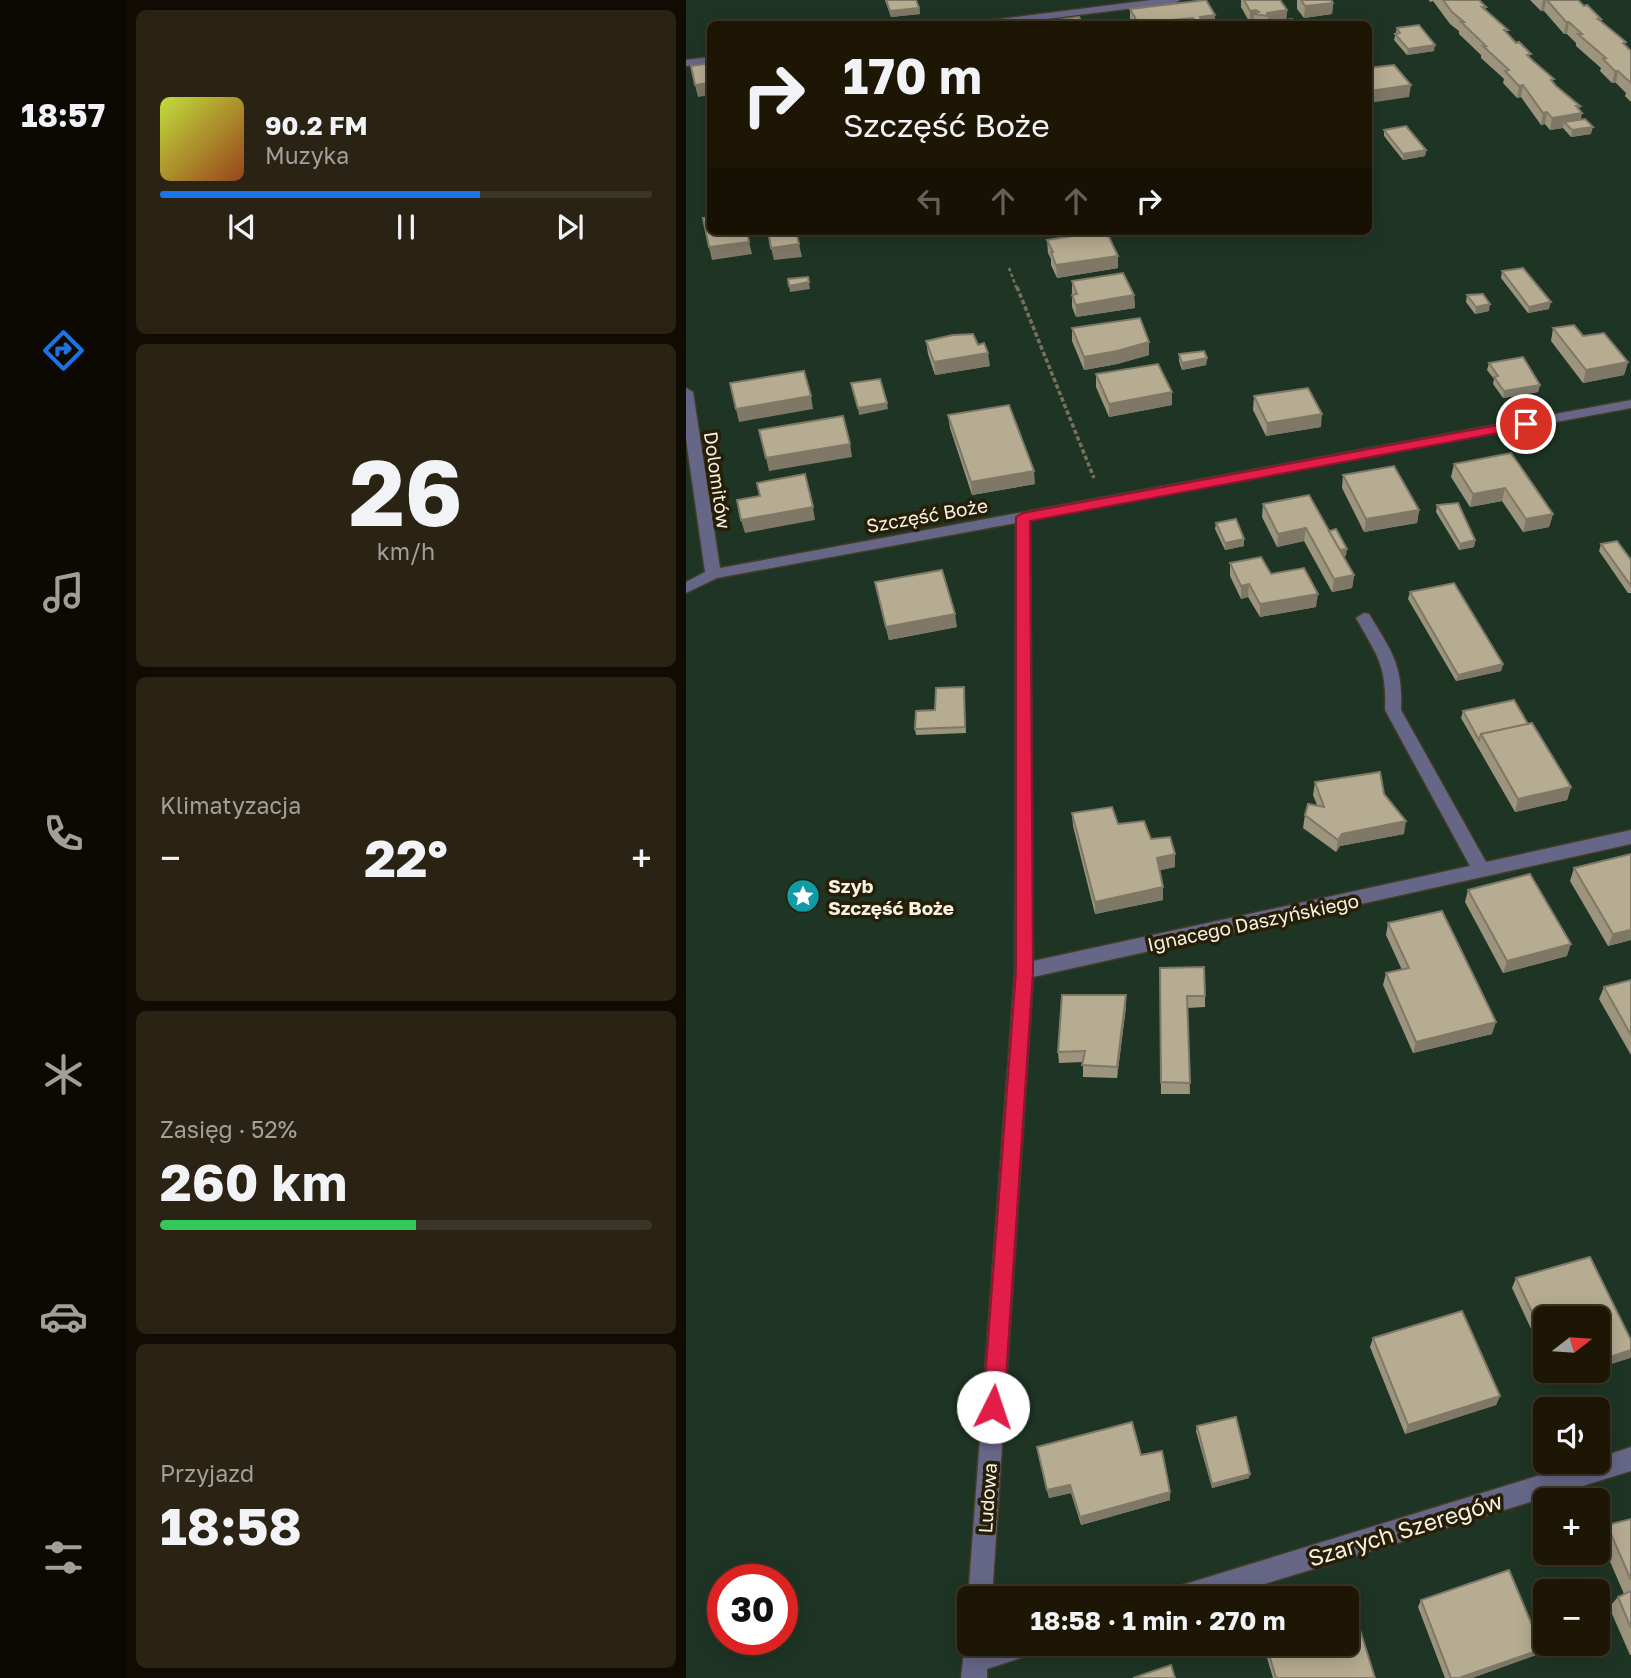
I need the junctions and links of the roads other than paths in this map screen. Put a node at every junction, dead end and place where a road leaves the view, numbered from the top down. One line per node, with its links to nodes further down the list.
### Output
1 (1175, 0): 2 (street)
2 (1009, 21)
3 (707, 60): 4 (street)
4 (686, 63)
5 (686, 392): 8 (street, Dolomitów)
6 (1631, 404): 7 (street, Szczęść Boże)
7 (1023, 517): 8 (street, Szczęść Boże); 13 (street, Ludowa)
8 (713, 574): 9 (street, Szczęść Boże)
9 (686, 588)
10 (1363, 618): 12 (street)
11 (1631, 837): 12 (street, Ignacego Daszyńskiego)
12 (1482, 872): 13 (street, Ignacego Daszyńskiego)
13 (1024, 971): 15 (street, Ludowa)
14 (1631, 1459): 16 (street, Szarych Szeregów)
15 (981, 1586)
16 (1218, 1586)

